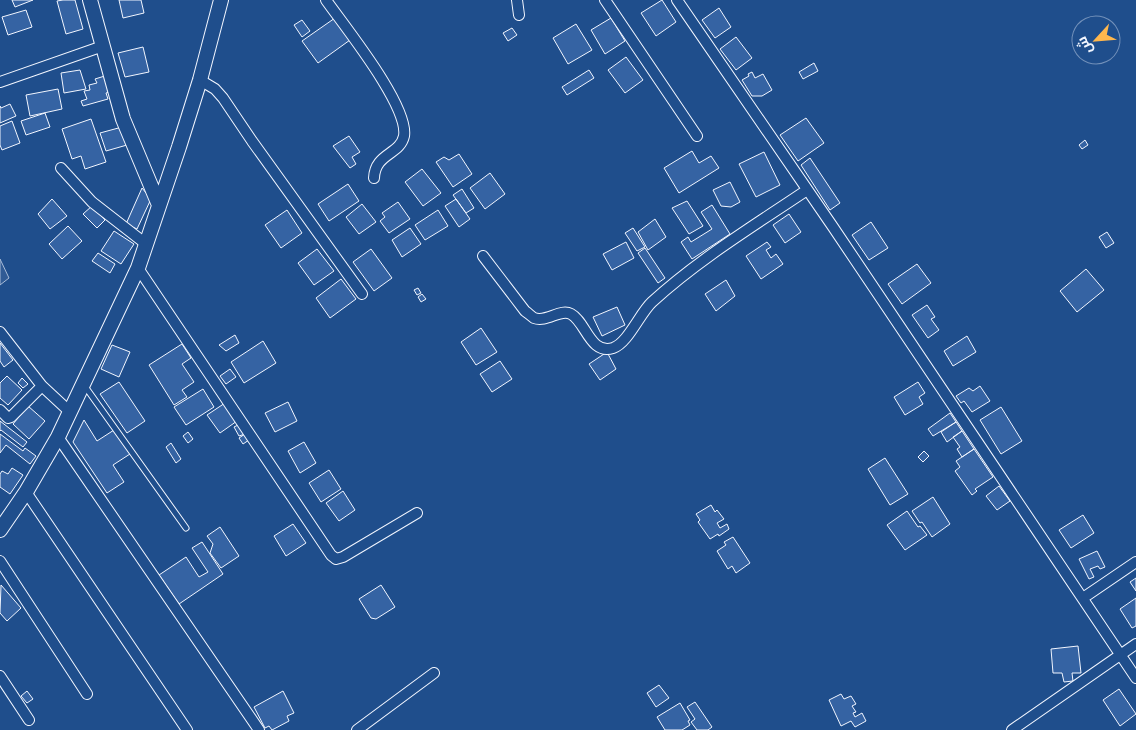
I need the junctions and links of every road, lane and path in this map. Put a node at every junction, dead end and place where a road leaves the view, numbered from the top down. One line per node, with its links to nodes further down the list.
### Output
1 (90, 0): 8 (street)
2 (221, 0): 9 (street)
3 (326, 0): 13 (street)
4 (517, 0): 7 (street)
5 (606, 0): 11 (street)
6 (677, 0): 14 (street)
7 (520, 16)
8 (103, 46): 10 (street); 15 (street)
9 (200, 80): 15 (street); 19 (street)
10 (0, 82)
11 (697, 136)
12 (61, 168): 16 (street)
13 (374, 178)
14 (807, 190): 17 (street); 32 (street)
15 (158, 205): 16 (street)
16 (146, 244): 18 (street)
17 (483, 256)
18 (138, 268): 21 (street); 27 (street)
19 (362, 294)
20 (0, 332): 22 (street)
21 (83, 385): 24 (street); 28 (lane)
22 (42, 386): 23 (street); 24 (street)
23 (0, 410)
24 (70, 412): 25 (street)
25 (58, 437): 26 (street); 41 (street)
26 (26, 492): 29 (street); 40 (street)
27 (417, 512)
28 (186, 528)
29 (0, 530)
30 (0, 561): 38 (street)
31 (1136, 562): 32 (street)
32 (1083, 598): 34 (street)
33 (1136, 644): 34 (street)
34 (1120, 655): 37 (street); 43 (street)
35 (434, 672): 42 (street)
36 (0, 676): 39 (street)
37 (1136, 678)
38 (87, 694)
39 (29, 720)
40 (187, 730)
41 (259, 730)
42 (357, 730)
43 (1012, 730)

